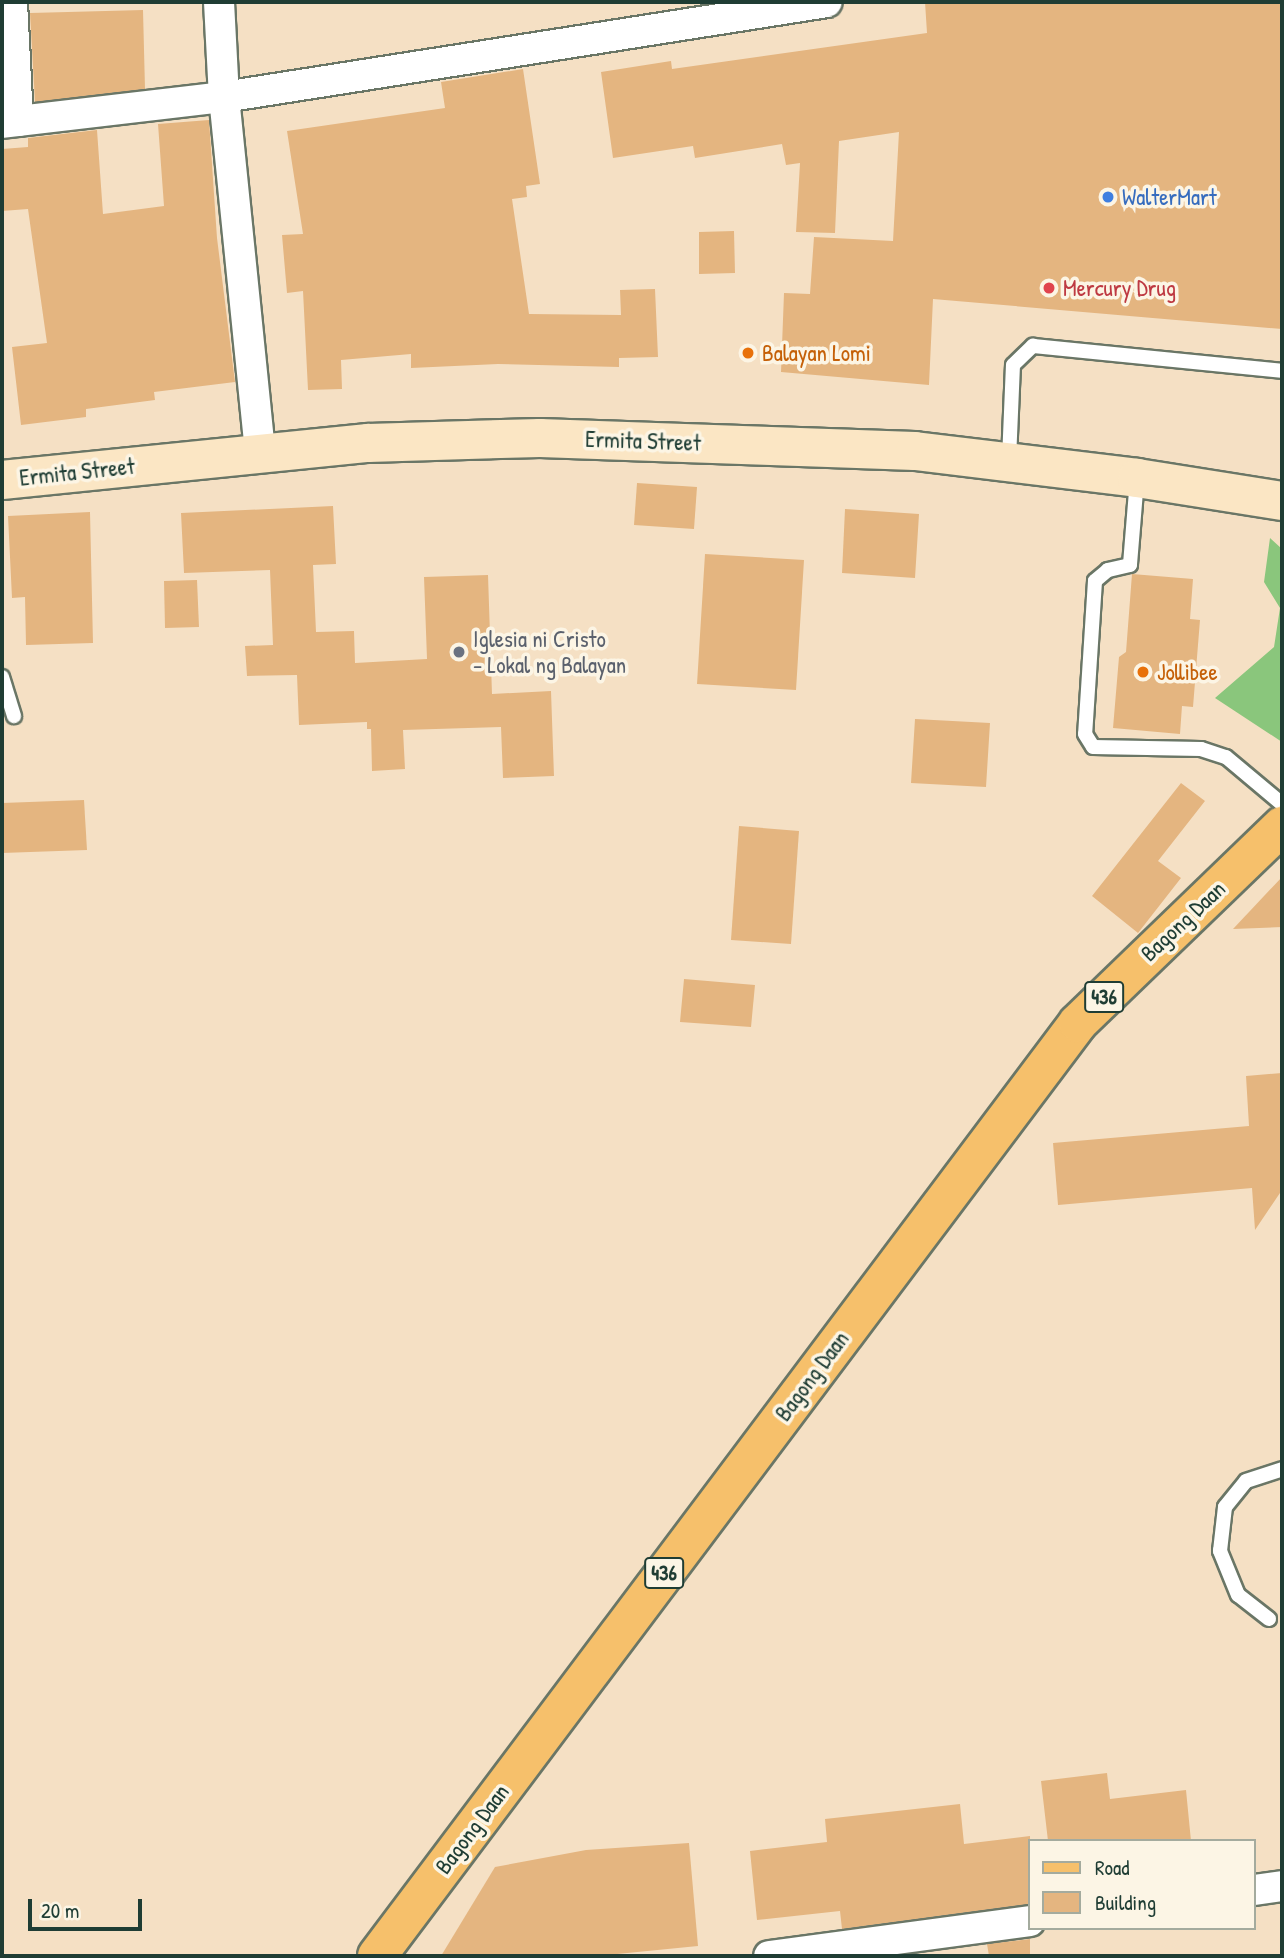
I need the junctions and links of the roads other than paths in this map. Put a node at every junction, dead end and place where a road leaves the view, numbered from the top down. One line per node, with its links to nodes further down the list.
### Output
1 (12, 2): 5 (street)
2 (219, 2): 4 (street)
3 (828, 2): 4 (street)
4 (224, 97): 5 (street); 7 (street)
5 (10, 122)
6 (1282, 371): 8 (lane)
7 (260, 452): 8 (main road, Ermita Street); 10 (main road, Ermita Street)
8 (1009, 463): 9 (main road, Ermita Street)
9 (1137, 478): 11 (main road, Ermita Street); 14 (lane)
10 (2, 480)
11 (1282, 501)
12 (2, 677): 13 (lane)
13 (13, 716)
14 (1282, 804)
15 (1282, 826): 22 (main road, Bagong Daan / 436)
16 (1282, 1469): 17 (lane)
17 (1269, 1619)
18 (1282, 1886): 19 (street)
19 (1256, 1890)
20 (1028, 1922): 21 (street)
21 (952, 1944): 23 (street)
22 (377, 1956)
23 (769, 1956)

